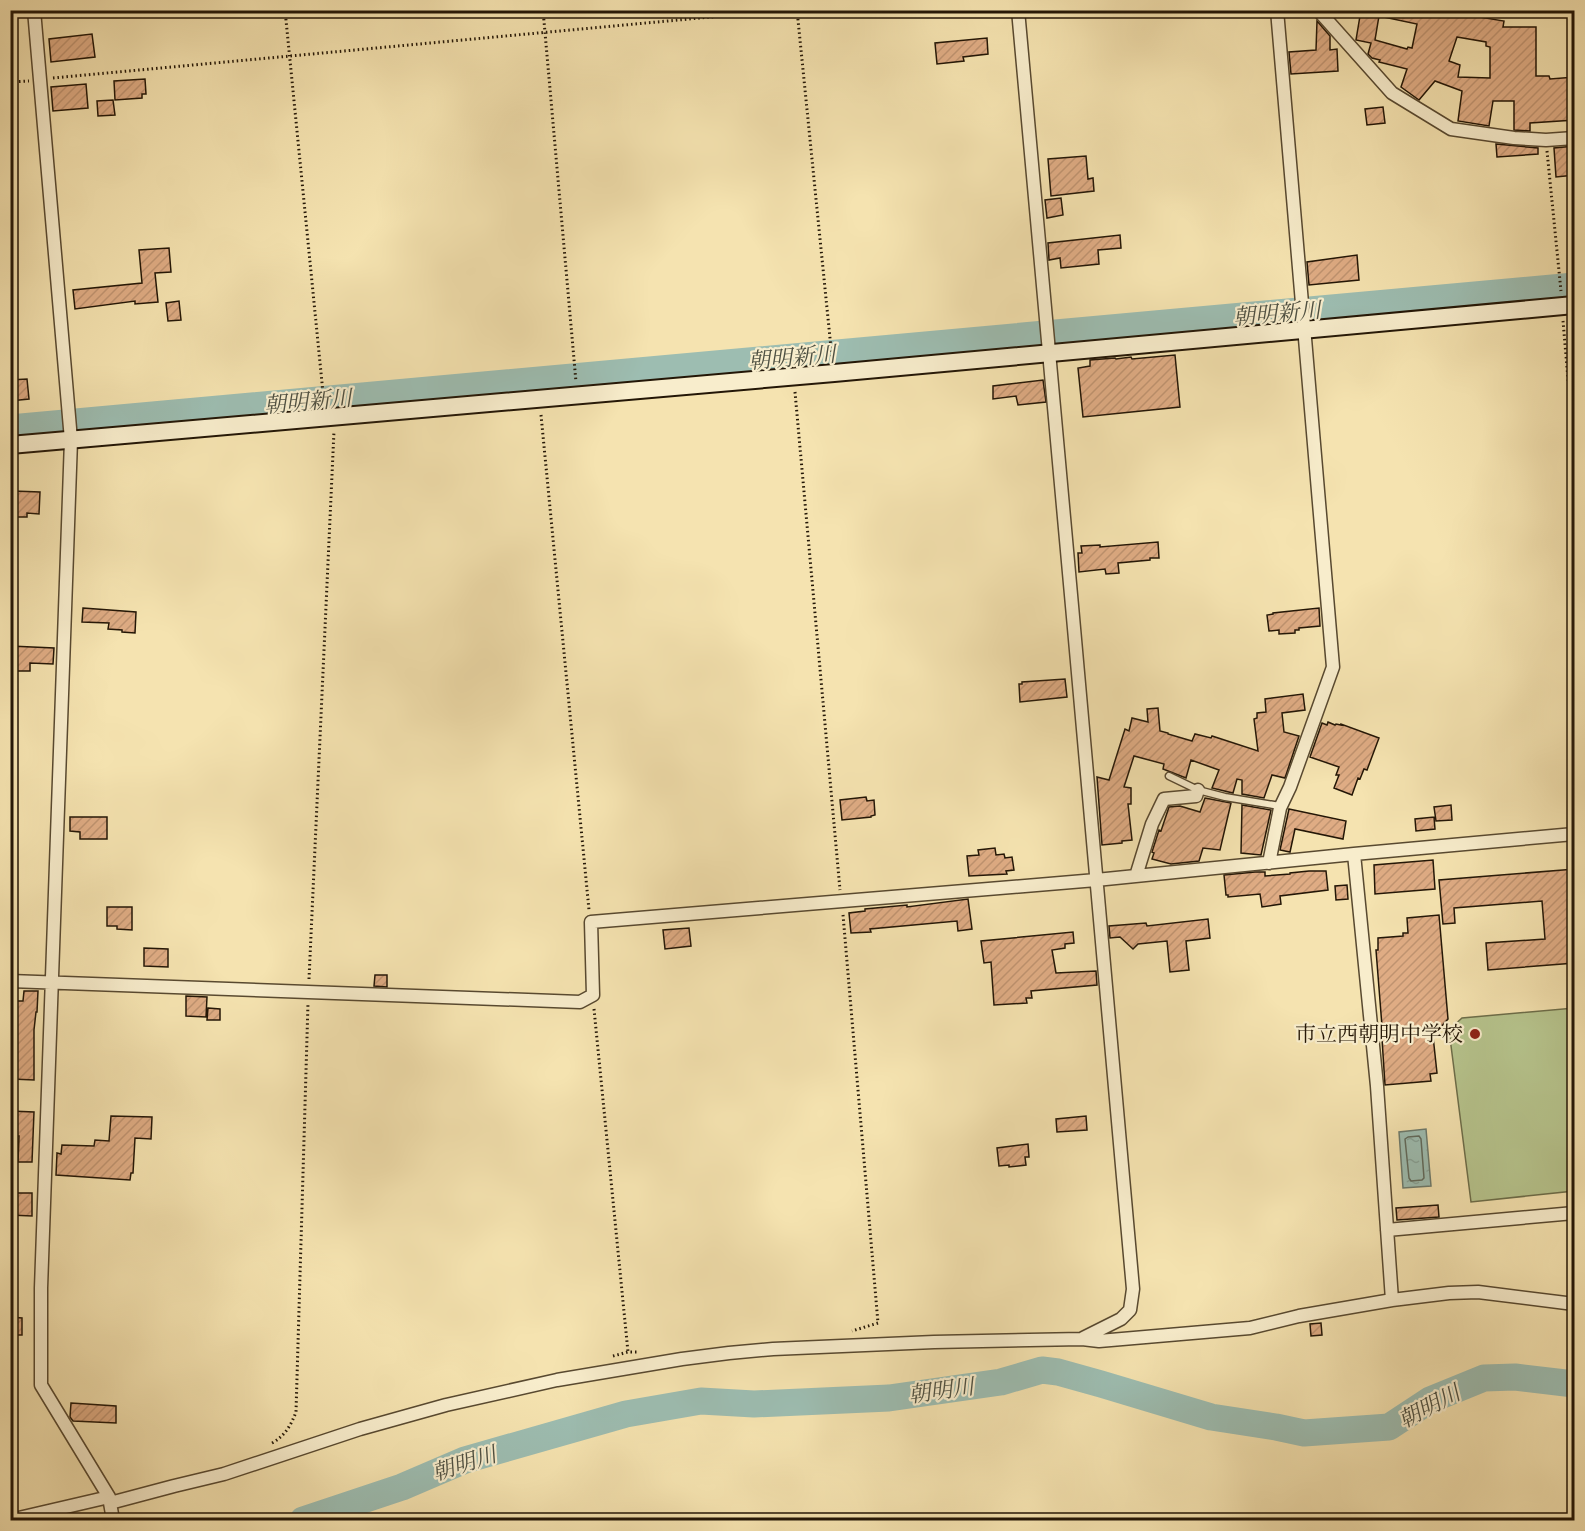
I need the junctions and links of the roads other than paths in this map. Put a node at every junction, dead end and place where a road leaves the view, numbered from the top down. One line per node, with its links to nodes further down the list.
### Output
1 (34, 10): 9 (street)
2 (1018, 10): 8 (street)
3 (1277, 10): 7 (street)
4 (1318, 10): 5 (street)
5 (1575, 138)
6 (1566, 301): 7 (street)
7 (1304, 324): 8 (street); 13 (street)
8 (1049, 340): 9 (street); 18 (street)
9 (71, 434): 10 (street); 20 (street)
10 (10, 445)
11 (1169, 776): 12 (lane)
12 (1198, 790): 13 (lane); 17 (street)
13 (1280, 806): 16 (street)
14 (1575, 834): 15 (street)
15 (1354, 854): 16 (street); 22 (street)
16 (1269, 863): 17 (street)
17 (1136, 876): 18 (street)
18 (1096, 880): 20 (street); 25 (street)
19 (10, 981): 20 (street)
20 (53, 983): 26 (street)
21 (1575, 1213): 22 (street)
22 (1387, 1230): 23 (street)
23 (1392, 1300): 24 (street); 25 (street)
24 (1575, 1304)
25 (1082, 1339): 26 (street)
26 (109, 1500): 27 (street); 28 (street)
27 (10, 1520)
28 (113, 1521)

